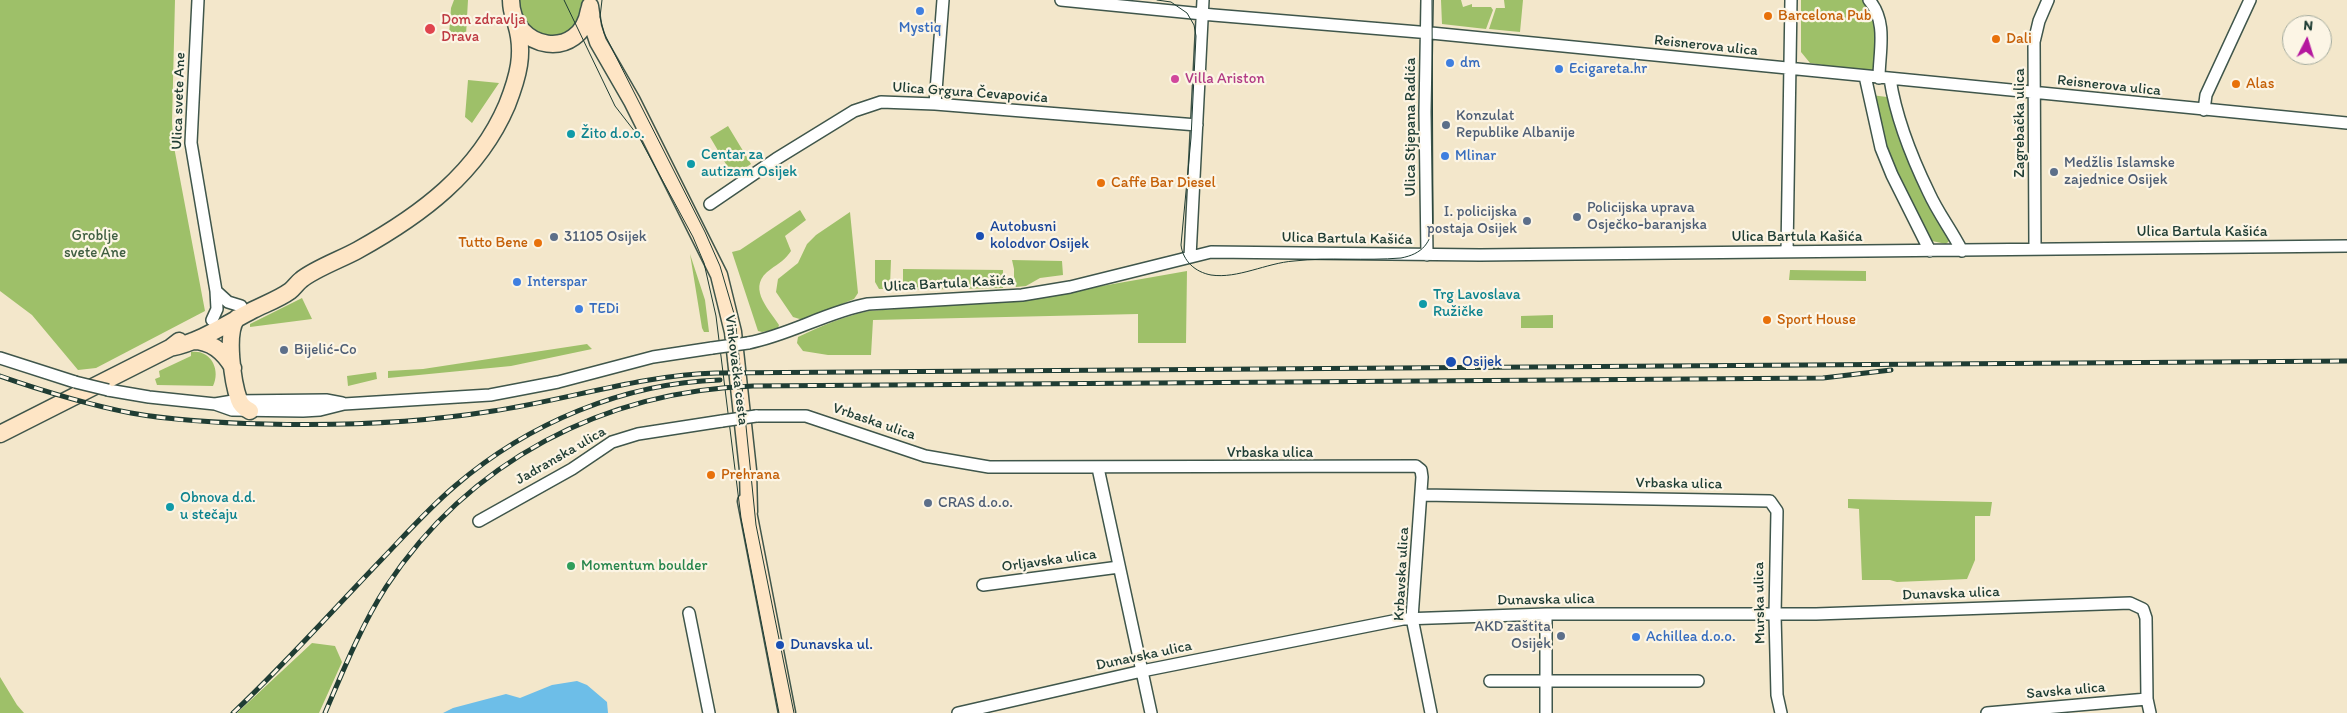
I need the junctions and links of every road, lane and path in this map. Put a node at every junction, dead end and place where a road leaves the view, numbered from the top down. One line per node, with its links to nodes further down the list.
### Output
1 (198, 0): 35 (street, Ulica svete Ane)
2 (510, 0): 13 (main road)
3 (943, 0): 23 (street)
4 (1061, 0): 12 (street, Reisnerova ulica)
5 (1203, 0): 12 (street)
6 (1427, 0): 14 (street, Ulica Stjepana Radića)
7 (1791, 0): 19 (street)
8 (1870, 0): 21 (street)
9 (2048, 0): 22 (street, Zagrebačka ulica)
10 (2250, 0): 24 (street)
11 (590, 3): 15 (main road); 17 (main road, Vinkovačka cesta)
12 (1202, 14): 14 (street, Reisnerova ulica); 26 (street)
13 (516, 24): 16 (main road); 18 (main road)
14 (1426, 32): 19 (street, Reisnerova ulica); 33 (street, Ulica Stjepana Radića)
15 (566, 40): 16 (main road); 17 (main road, Vinkovačka cesta)
16 (549, 44): 18 (main road)
17 (608, 58): 61 (main road, Vinkovačka cesta)
18 (520, 65): 36 (main road)
19 (1789, 69): 20 (street, Reisnerova ulica); 32 (street)
20 (1865, 76): 21 (street, Reisnerova ulica); 30 (street)
21 (1885, 78): 22 (street, Reisnerova ulica); 31 (street)
22 (2035, 94): 24 (street, Reisnerova ulica); 29 (street, Zagrebačka ulica)
23 (935, 104): 26 (street, Ulica Grgura Čevapovića); 27 (street, Ulica Grgura Čevapovića)
24 (2204, 110): 25 (street, Reisnerova ulica)
25 (2347, 123)
26 (1197, 126): 34 (street)
27 (710, 204)
28 (2347, 246): 29 (street, Ulica Bartula Kašića)
29 (2035, 248): 31 (street, Ulica Bartula Kašića)
30 (1930, 251): 31 (street, Ulica Bartula Kašića); 32 (street, Ulica Bartula Kašića)
31 (1962, 251)
32 (1787, 252): 33 (street, Ulica Bartula Kašića)
33 (1427, 255): 34 (street, Ulica Bartula Kašića)
34 (1190, 257): 42 (street, Ulica Bartula Kašića, bridge)
35 (216, 291): 36 (street); 37 (street, Ulica svete Ane)
36 (239, 312): 37 (main road); 38 (main road); 41 (main road)
37 (212, 320): 39 (main road)
38 (193, 341): 39 (main road); 41 (main road)
39 (170, 348): 44 (main road)
40 (0, 358): 42 (street, Ulica Bartula Kašića, bridge)
41 (233, 368): 42 (main road)
42 (245, 406)
43 (722, 421): 45 (street, Vrbaska ulica, bridge); 48 (street, Jadranska ulica)
44 (0, 434)
45 (1098, 468): 46 (street, Vrbaska ulica); 49 (street)
46 (1422, 495): 47 (street, Vrbaska ulica); 54 (street, Krbavska ulica)
47 (1765, 500): 53 (street, Murska ulica)
48 (479, 521)
49 (1119, 567): 50 (street, Orljavska ulica); 55 (street)
50 (983, 585)
51 (689, 613): 60 (street)
52 (1546, 614): 53 (street, Dunavska ulica); 54 (street, Dunavska ulica); 56 (street)
53 (1775, 615): 59 (street, Dunavska ulica); 66 (street, Murska ulica)
54 (1412, 618): 55 (street, Dunavska ulica); 64 (street, Krbavska ulica)
55 (1142, 671): 62 (street, Dunavska ulica); 63 (street)
56 (1546, 679): 57 (street); 58 (street); 65 (street)
57 (1490, 681)
58 (1698, 681)
59 (2147, 699): 67 (street, Savska ulica); 68 (street)
60 (709, 713)
61 (787, 713)
62 (958, 713)
63 (1151, 713)
64 (1431, 713)
65 (1546, 713)
66 (1781, 713)
67 (1987, 713)
68 (2150, 713)

